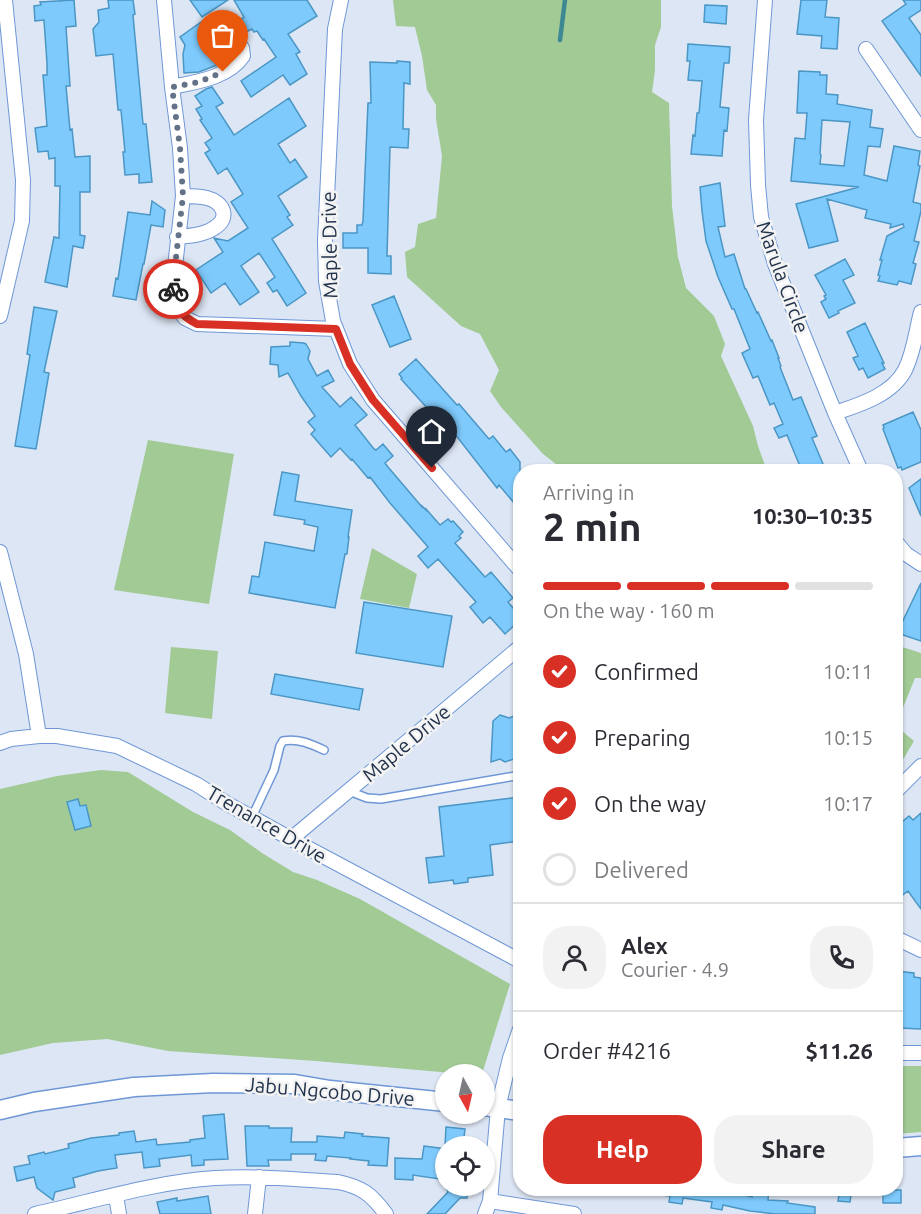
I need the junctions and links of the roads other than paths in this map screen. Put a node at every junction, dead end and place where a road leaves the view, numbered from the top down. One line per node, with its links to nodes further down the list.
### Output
1 (5, 0): 12 (street)
2 (164, 0): 7 (street)
3 (341, 0): 13 (street, Maple Drive)
4 (765, 0): 14 (street, Marula Circle)
5 (238, 43): 7 (street)
6 (866, 49): 8 (street)
7 (172, 87): 9 (street)
8 (921, 130)
9 (183, 196): 10 (street); 10 (street)
10 (177, 237): 13 (street)
11 (921, 312): 14 (street)
12 (0, 316)
13 (336, 329): 18 (street, Maple Drive)
14 (835, 413): 15 (street, Marula Circle)
15 (858, 464)
16 (903, 550): 19 (street)
17 (0, 552): 21 (street)
18 (513, 562)
19 (921, 564)
20 (513, 653): 27 (street, Maple Drive)
21 (39, 736): 22 (street, Trenance Drive); 28 (street, Trenance Drive)
22 (0, 743)
23 (324, 750): 28 (lane)
24 (921, 766): 26 (street)
25 (513, 776): 27 (lane)
26 (903, 784)
27 (349, 791): 29 (street, Maple Drive)
28 (252, 817): 29 (street, Trenance Drive)
29 (291, 839): 32 (street, Trenance Drive)
30 (903, 941): 31 (street)
31 (921, 950)
32 (513, 957)
33 (513, 1049): 36 (street)
34 (903, 1053): 35 (street)
35 (921, 1053)
36 (495, 1097)
37 (435, 1101): 39 (main road, Jabu Ngcobo Drive)
38 (495, 1108): 40 (main road)
39 (0, 1110)
40 (513, 1110)
41 (490, 1124): 46 (street)
42 (921, 1146): 43 (main road)
43 (903, 1147)
44 (259, 1177): 45 (street); 49 (street); 50 (street)
45 (116, 1196): 47 (street); 48 (street)
46 (487, 1208): 51 (street)
47 (35, 1214)
48 (119, 1214)
49 (255, 1214)
50 (386, 1214)
51 (574, 1214)

